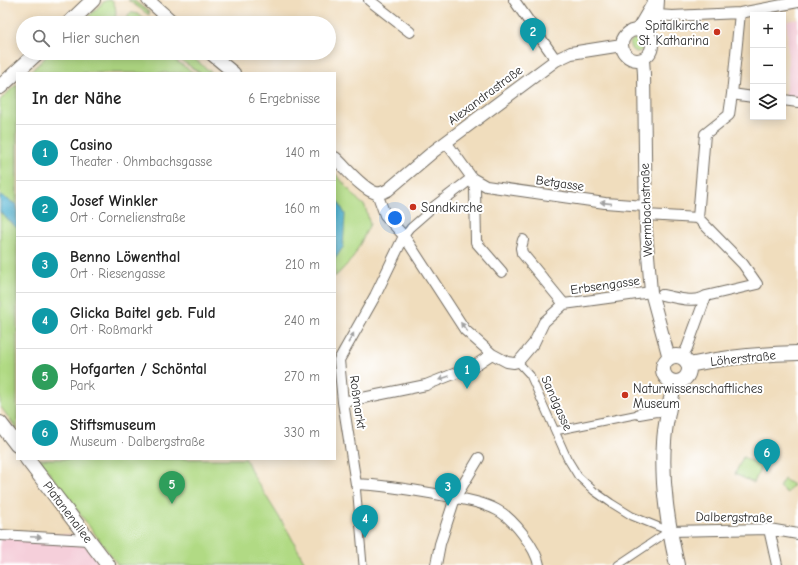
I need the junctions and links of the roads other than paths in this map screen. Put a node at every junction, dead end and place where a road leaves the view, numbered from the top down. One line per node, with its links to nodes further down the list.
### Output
1 (82, 0): 12 (main road)
2 (92, 0): 13 (main road)
3 (139, 0): 9 (street)
4 (148, 0): 9 (street)
5 (369, 0): 16 (street)
6 (514, 0): 21 (street)
7 (657, 0): 10 (street)
8 (798, 2): 11 (street)
9 (157, 9): 14 (street)
10 (653, 13): 11 (street); 15 (street)
11 (740, 13): 24 (street)
12 (74, 16)
13 (76, 16)
14 (166, 16)
15 (643, 31): 17 (street); 18 (street)
16 (410, 32)
17 (622, 45): 18 (street); 21 (street, Alexandrastraße)
18 (643, 59): 33 (street, Wermbachstraße)
19 (29, 60): 23 (main road)
20 (218, 60): 22 (street)
21 (556, 60): 28 (street, Alexandrastraße)
22 (233, 72)
23 (0, 87)
24 (732, 94): 25 (street); 34 (street)
25 (750, 97)
26 (786, 100): 27 (street)
27 (798, 102)
28 (446, 142): 30 (street); 31 (street, Alexandrastraße)
29 (336, 159): 31 (street)
30 (472, 178): 32 (street); 33 (street, Betgasse, one-way to 30); 37 (street)
31 (377, 193): 35 (street)
32 (434, 207): 35 (street)
33 (645, 210): 34 (street, Betgasse); 38 (street, Wermbachstraße)
34 (698, 218): 39 (street, Erbsengasse)
35 (404, 236): 42 (street, one-way to 35); 43 (street, Roßmarkt, one-way to 35)
36 (523, 240): 40 (street, Erbsengasse)
37 (502, 272)
38 (656, 294): 39 (street, Erbsengasse); 40 (street, Erbsengasse); 44 (street, Wermbachstraße)
39 (706, 296): 44 (street)
40 (564, 304): 45 (street, Erbsengasse)
41 (798, 353): 44 (main road, Löherstraße)
42 (492, 354): 45 (street); 47 (street, one-way to 47)
43 (337, 359): 47 (street, Roßmarkt)
44 (680, 360): 46 (main road); 46 (main road)
45 (518, 362): 51 (street, Sandgasse)
46 (675, 382): 48 (main road)
47 (344, 402): 55 (street, Roßmarkt)
48 (668, 412): 49 (street); 58 (main road)
49 (640, 414): 51 (street)
50 (0, 423): 52 (main road)
51 (555, 431): 58 (street, Sandgasse)
52 (16, 444)
53 (479, 458): 56 (street)
54 (28, 460): 61 (main road, Platanenallee)
55 (356, 484): 56 (street); 63 (street, Roßmarkt)
56 (455, 498): 64 (street); 65 (street)
57 (769, 529): 58 (street, Dalbergstraße); 59 (street, Dalbergstraße); 68 (street)
58 (669, 531): 66 (street); 67 (main road)
59 (797, 532)
60 (0, 535): 61 (street, one-way to 61)
61 (89, 540): 62 (main road, Platanenallee)
62 (108, 565)
63 (363, 565)
64 (436, 565)
65 (539, 565)
66 (618, 565)
67 (677, 565)
68 (777, 565)

